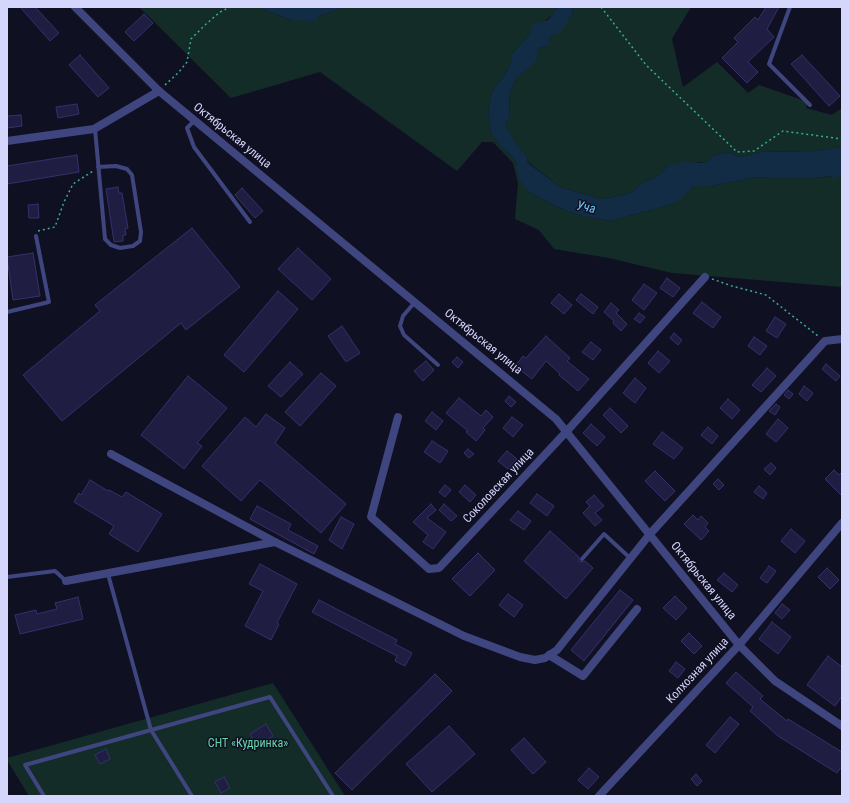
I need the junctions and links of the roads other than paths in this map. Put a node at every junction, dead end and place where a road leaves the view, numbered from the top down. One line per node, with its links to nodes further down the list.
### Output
1 (75, 7): 3 (street, Октябрьская улица)
2 (790, 7): 4 (lane)
3 (159, 91): 5 (street, Октябрьская улица); 6 (street)
4 (810, 105)
5 (195, 120): 9 (lane); 12 (street, Октябрьская улица)
6 (94, 129): 7 (street); 8 (lane)
7 (7, 141)
8 (98, 167): 8 (lane)
9 (250, 222)
10 (36, 236): 13 (lane)
11 (705, 277): 17 (street, Соколовская улица)
12 (415, 302): 15 (lane); 17 (street, Октябрьская улица)
13 (7, 312)
14 (842, 339): 20 (street)
15 (438, 365)
16 (398, 417): 17 (street, Соколовская улица)
17 (566, 431): 20 (street, Октябрьская улица)
18 (111, 454): 21 (street)
19 (842, 523): 28 (street, Колхозная улица)
20 (650, 534): 22 (street); 28 (street, Октябрьская улица)
21 (275, 542): 24 (street); 29 (street)
22 (630, 558): 23 (lane); 29 (street)
23 (582, 559)
24 (108, 573): 26 (street); 31 (lane)
25 (7, 577): 26 (lane)
26 (66, 581)
27 (637, 609): 29 (street)
28 (739, 645): 30 (street, Октябрьская улица); 35 (street, Колхозная улица)
29 (549, 655)
30 (842, 726)
31 (151, 730): 32 (lane); 33 (lane); 34 (lane)
32 (44, 796)
33 (192, 796)
34 (333, 796)
35 (599, 796)

